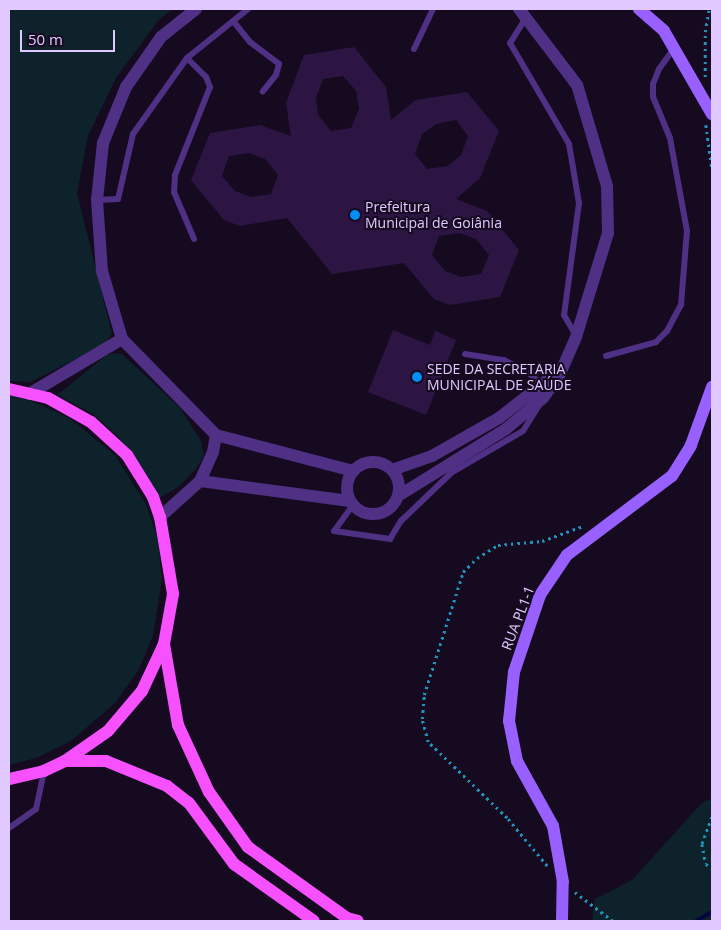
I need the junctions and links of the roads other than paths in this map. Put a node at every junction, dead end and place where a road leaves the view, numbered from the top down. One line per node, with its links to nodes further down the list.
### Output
1 (196, 9): 12 (street)
2 (248, 9): 6 (lane)
3 (433, 9): 8 (lane)
4 (639, 9): 7 (street)
5 (523, 12): 14 (lane); 14 (street)
6 (233, 21): 9 (lane); 10 (lane)
7 (674, 48): 11 (street); 17 (lane)
8 (414, 49)
9 (187, 58): 12 (lane); 13 (lane)
10 (263, 91)
11 (712, 114)
12 (96, 200): 15 (street)
13 (194, 239)
14 (576, 337): 20 (street)
15 (122, 339): 21 (street); 22 (street)
16 (466, 354): 20 (lane)
17 (606, 356)
18 (712, 387): 36 (street, RUA PL1-1)
19 (9, 389): 21 (main road)
20 (543, 392): 23 (street); 25 (street)
21 (29, 394): 30 (main road)
22 (216, 435): 26 (street); 27 (street)
23 (432, 456): 24 (street); 25 (lane)
24 (392, 470): 26 (street); 28 (street)
25 (446, 470): 28 (street); 29 (lane)
26 (353, 471): 29 (street)
27 (200, 481): 29 (street); 30 (street)
28 (398, 496): 29 (street)
29 (352, 503)
30 (160, 517): 31 (main road)
31 (164, 644): 32 (main road); 38 (main road)
32 (65, 761): 33 (main road); 37 (main road)
33 (44, 771): 34 (main road); 35 (lane)
34 (9, 780)
35 (9, 828)
36 (560, 919)
37 (314, 921)
38 (358, 921)

